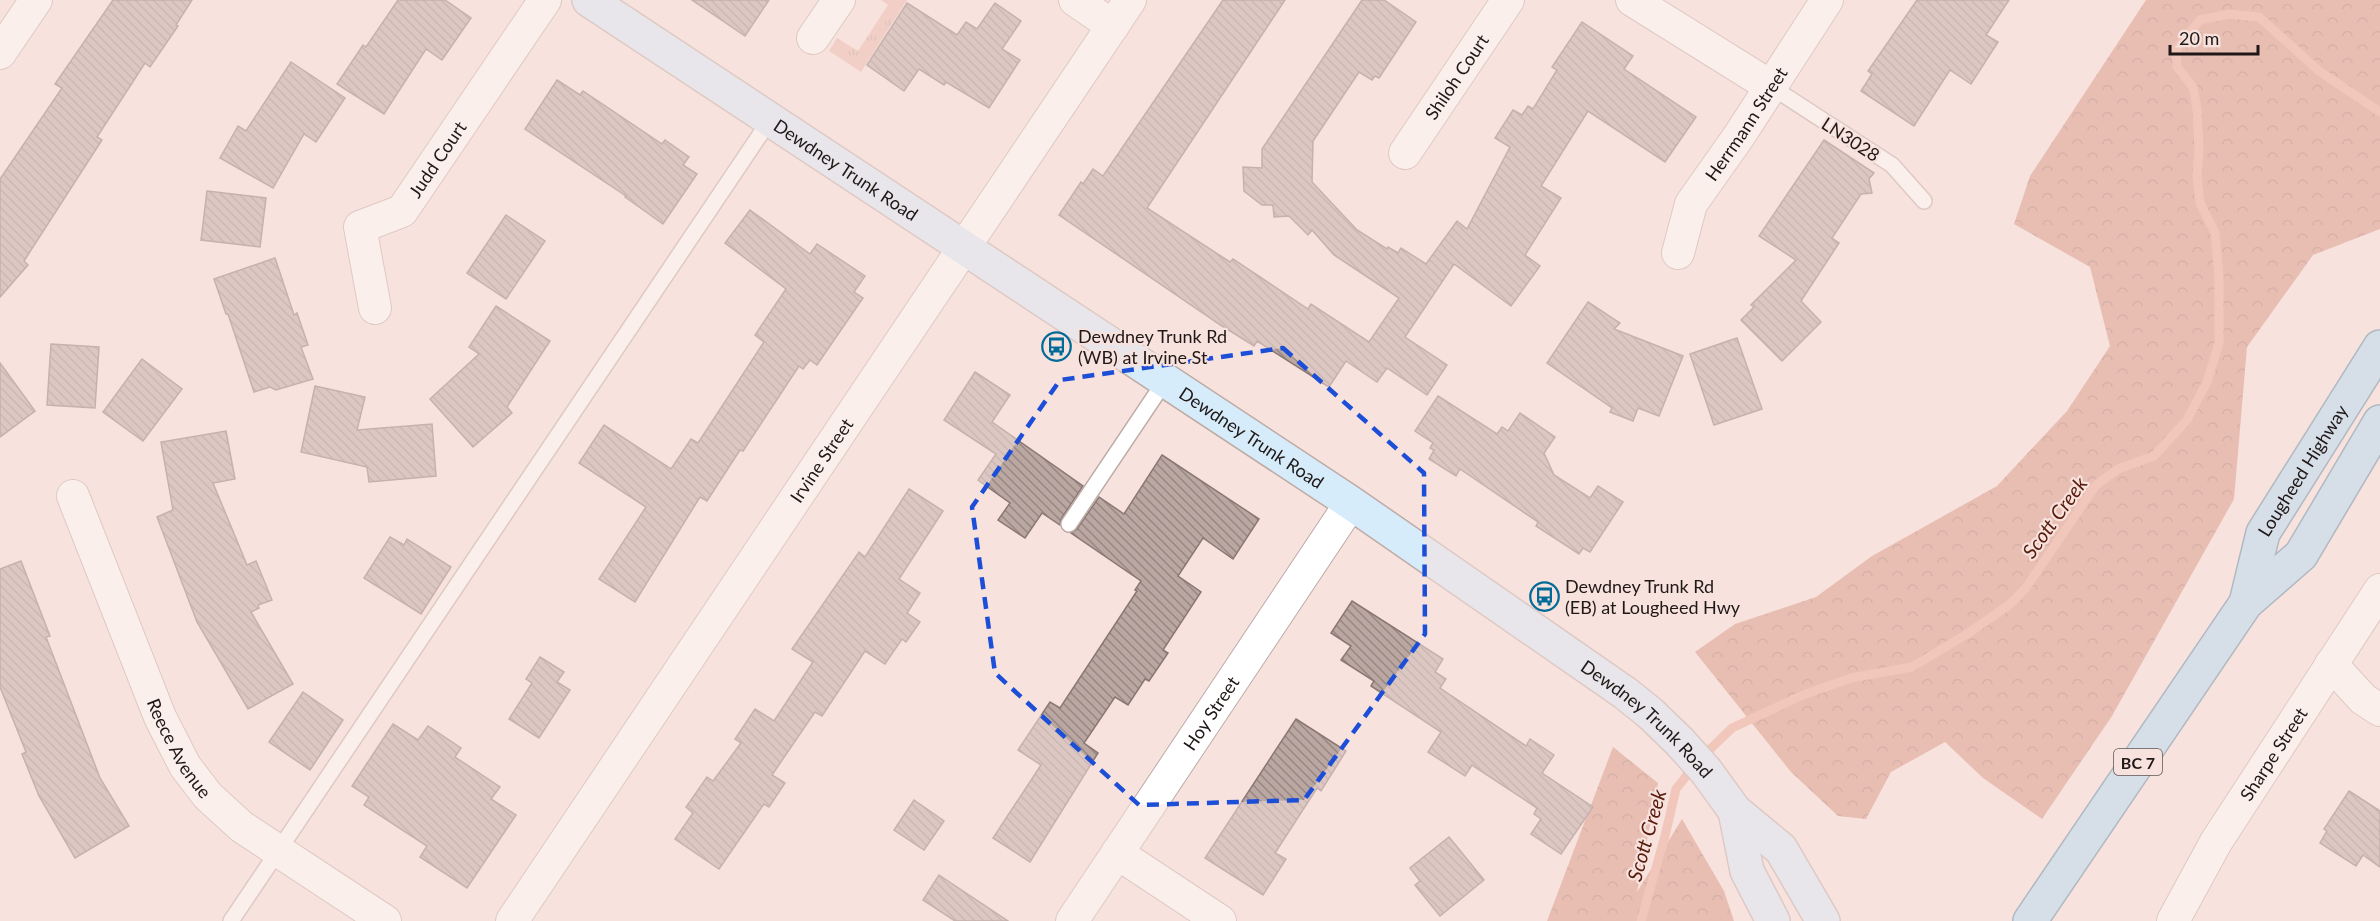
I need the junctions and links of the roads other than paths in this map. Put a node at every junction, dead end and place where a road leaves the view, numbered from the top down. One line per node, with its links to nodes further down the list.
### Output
1 (36, 0): 12 (street)
2 (545, 0): 19 (street, Judd Court)
3 (589, 0): 14 (main road, Dewdney Trunk Road)
4 (839, 0): 11 (street)
5 (1075, 0): 10 (street)
6 (1130, 0): 10 (street, Irvine Street)
7 (1508, 0): 15 (street, Shiloh Court)
8 (1632, 0): 13 (street)
9 (1827, 0): 13 (street, Herrmann Street)
10 (1113, 26): 17 (street, Irvine Street)
11 (813, 38)
12 (0, 53)
13 (1770, 86): 16 (lane, LN3028); 18 (street, Herrmann Street)
14 (770, 120): 17 (main road, Dewdney Trunk Road); 31 (lane)
15 (1404, 153)
16 (1924, 201)
17 (964, 248): 21 (main road, Dewdney Trunk Road); 35 (street, Irvine Street)
18 (1678, 253)
19 (375, 308)
20 (2380, 347): 27 (main road, Lougheed Highway / BC 7)
21 (1165, 381): 24 (main road, Dewdney Trunk Road); 25 (lane)
22 (2380, 422): 27 (main road, Lougheed Highway / BC 7)
23 (73, 496): 31 (street, Reece Avenue)
24 (1351, 503): 30 (main road, Dewdney Trunk Road); 32 (street, Hoy Street)
25 (1070, 524)
26 (2380, 590): 28 (street, Sharpe Street)
27 (2246, 603): 40 (main road, Lougheed Highway / BC 7)
28 (2331, 664): 29 (street); 41 (street, Sharpe Street)
29 (2380, 710)
30 (1732, 807): 38 (main road, Dewdney Trunk Road); 39 (main road, Dewdney Trunk Road)
31 (279, 853): 33 (lane); 34 (street, Reece Avenue)
32 (1117, 853): 36 (street, Hoy Street); 37 (street)
33 (231, 921)
34 (385, 921)
35 (512, 921)
36 (1072, 921)
37 (1220, 921)
38 (1773, 921)
39 (1823, 921)
40 (2030, 921)
41 (2173, 921)

